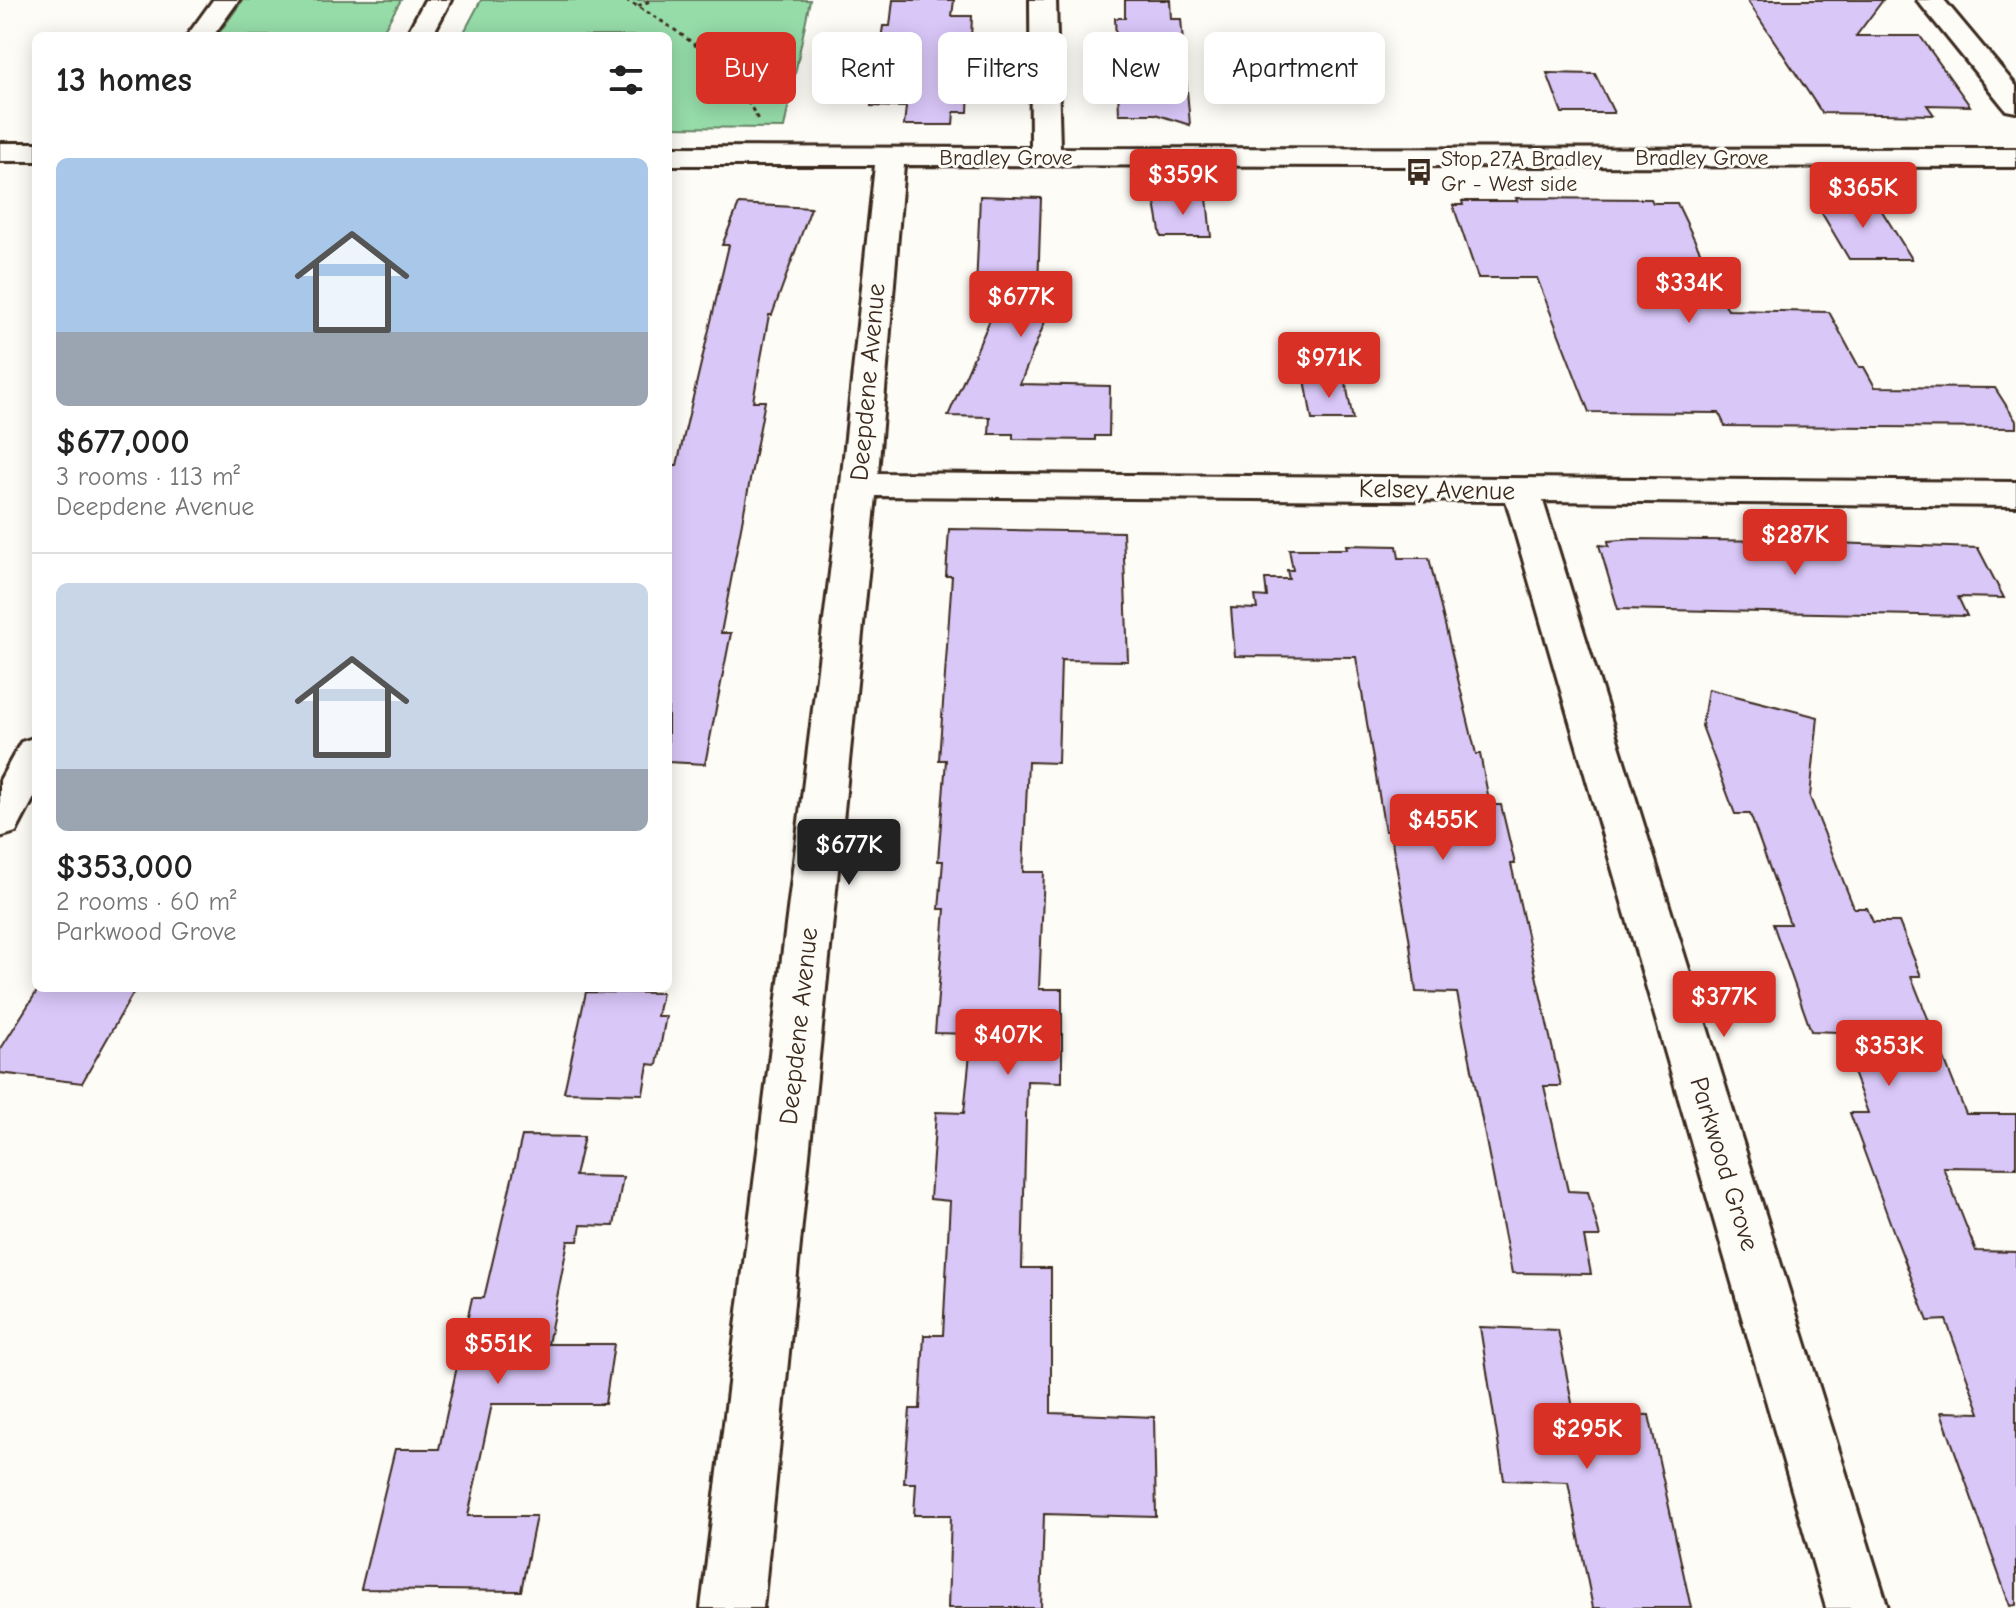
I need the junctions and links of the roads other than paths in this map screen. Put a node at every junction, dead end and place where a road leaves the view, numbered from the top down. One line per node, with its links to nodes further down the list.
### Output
1 (226, 0): 5 (street)
2 (438, 0): 6 (street)
3 (1043, 0): 12 (street)
4 (1930, 0): 7 (street)
5 (203, 32)
6 (421, 32)
7 (2016, 104)
8 (0, 152): 9 (street)
9 (32, 152)
10 (672, 156): 11 (street, Bradley Grove)
11 (890, 158): 12 (street, Bradley Grove); 14 (street, Deepdene Avenue)
12 (1046, 158): 13 (street, Bradley Grove)
13 (2016, 158)
14 (859, 484): 15 (street, Kelsey Avenue); 19 (street, Deepdene Avenue)
15 (1521, 491): 16 (street, Kelsey Avenue); 20 (street, Parkwood Grove)
16 (2016, 494)
17 (32, 760): 18 (street)
18 (0, 820)
19 (732, 1608)
20 (1857, 1608)

